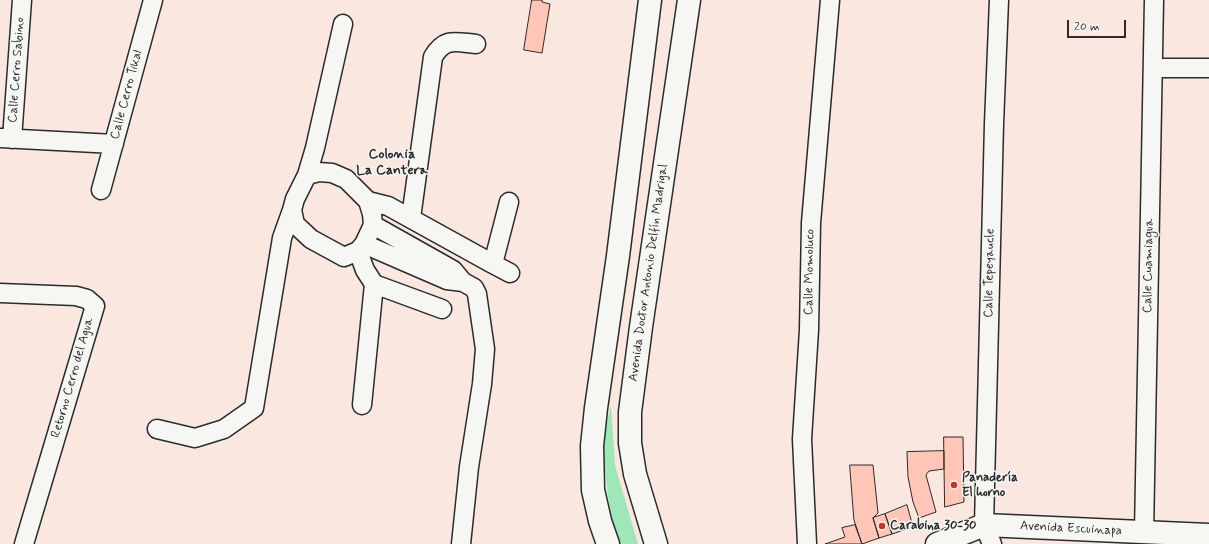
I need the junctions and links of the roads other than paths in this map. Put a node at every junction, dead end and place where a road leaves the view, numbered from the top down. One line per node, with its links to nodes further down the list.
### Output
1 (22, 0): 12 (street, Calle Cerro Sabino)
2 (153, 0): 13 (street, Calle Cerro Tikal)
3 (650, 0): 33 (main road)
4 (689, 0): 41 (main road, Avenida Doctor Antonio Delfín Madrigal)
5 (830, 0): 42 (street, Calle Momoluco)
6 (999, 0): 35 (street, Calle Tepeyaucle)
7 (1154, 0): 10 (street, Calle Cuamiagua)
8 (343, 24): 14 (street)
9 (476, 44): 21 (street)
10 (1153, 68): 11 (street); 34 (street, Calle Cuamiagua)
11 (1209, 68)
12 (6, 139): 13 (street)
13 (114, 144): 17 (street, Calle Cerro Tikal)
14 (315, 148): 15 (street); 16 (street)
15 (332, 173): 16 (street); 20 (street)
16 (307, 175): 19 (street)
17 (101, 190)
18 (509, 202): 25 (street)
19 (292, 210): 22 (street); 23 (street)
20 (371, 213): 21 (street); 24 (street); 28 (street)
21 (411, 218): 25 (street)
22 (304, 232): 23 (street); 24 (street)
23 (282, 238): 32 (street)
24 (355, 251): 27 (street); 28 (street)
25 (493, 264): 26 (street)
26 (510, 273)
27 (369, 277): 30 (street); 31 (street)
28 (463, 282): 38 (street)
29 (0, 293): 37 (street, Retorno Cerro del Agua)
30 (442, 309)
31 (362, 405)
32 (157, 429)
33 (600, 521): 39 (main road); 40 (main road)
34 (1144, 533): 35 (main road, Avenida Escuinapa); 36 (main road, Avenida Escuinapa)
35 (988, 535): 43 (main road, Avenida Escuinapa)
36 (1209, 535)
37 (24, 544)
38 (461, 544)
39 (596, 544)
40 (608, 544)
41 (656, 544)
42 (807, 544)
43 (937, 544)

